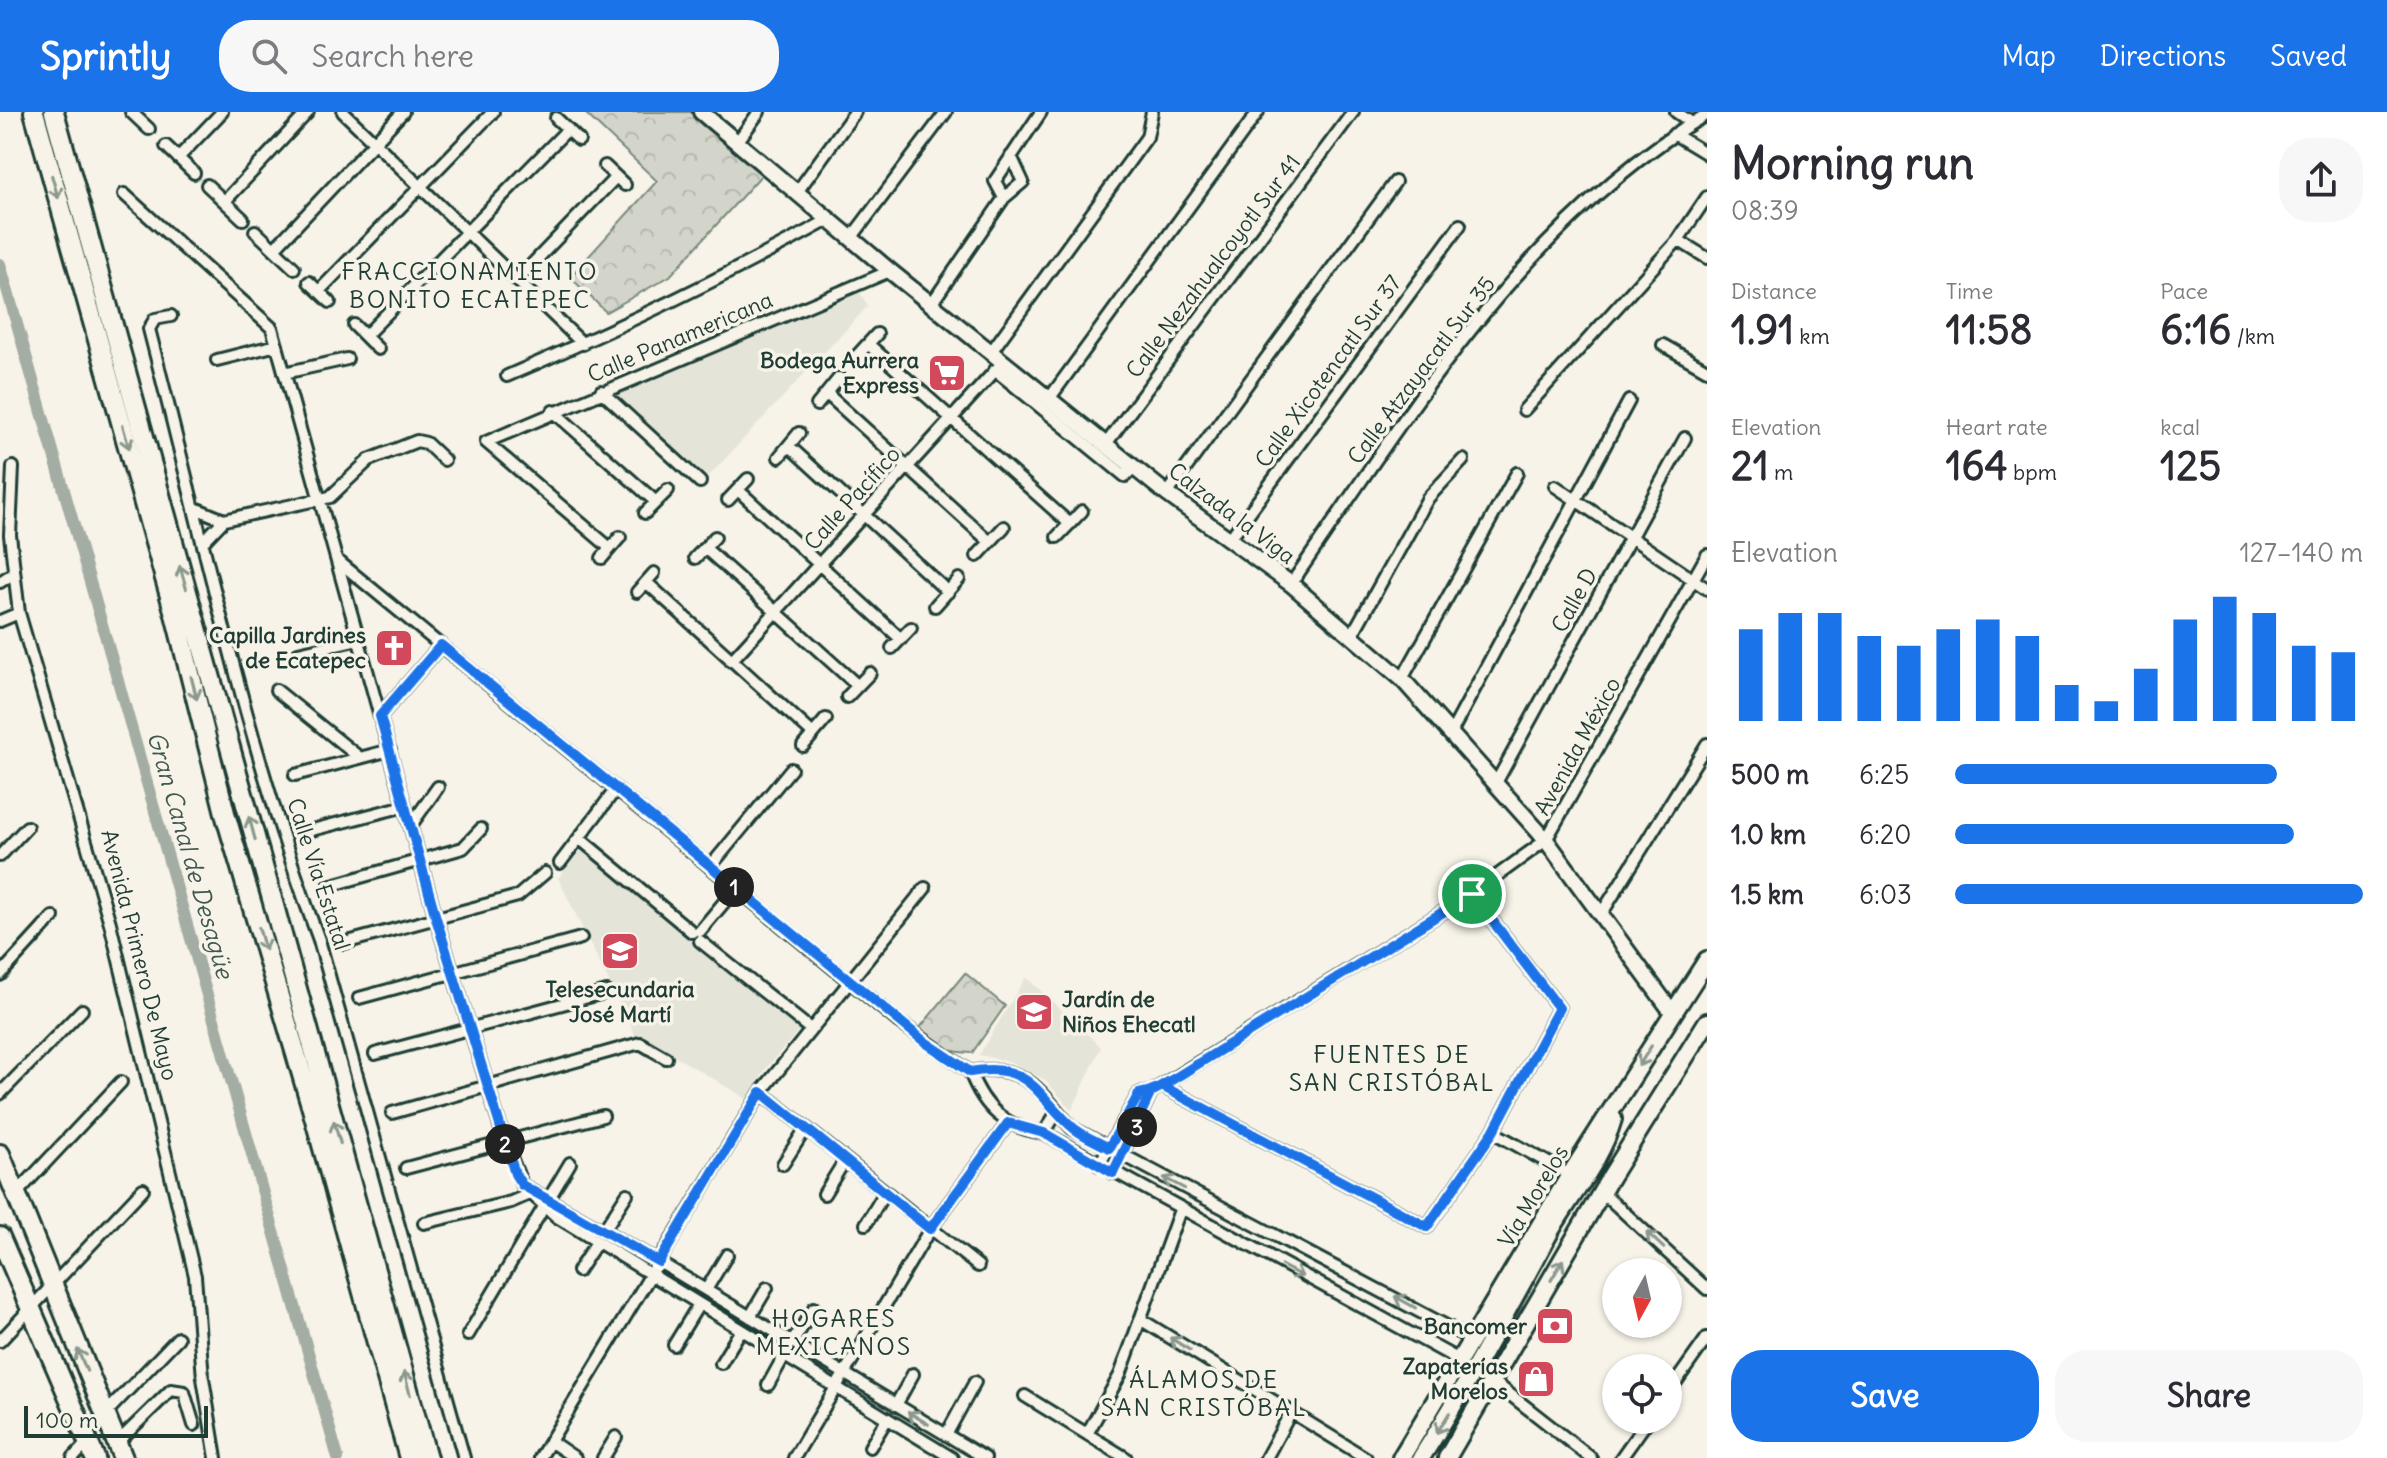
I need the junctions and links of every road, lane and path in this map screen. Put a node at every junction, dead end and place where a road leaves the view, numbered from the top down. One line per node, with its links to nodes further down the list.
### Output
1 (34, 112): 296 (highway, one-way to 296)
2 (54, 112): 297 (highway, one-way to 2)
3 (131, 112): 21 (street)
4 (222, 112): 30 (street)
5 (308, 112): 42 (street)
6 (343, 112): 26 (street)
7 (403, 112): 26 (street)
8 (493, 112): 37 (street)
9 (701, 112): 25 (main road, Calzada la Viga)
10 (759, 112): 25 (street)
11 (855, 112): 38 (street)
12 (946, 112): 48 (street)
13 (1041, 112): 29 (street)
14 (1152, 112): 71 (street, Calle Pacífico)
15 (1258, 112): 78 (street)
16 (1353, 112): 86 (street, Calle Nezahualcoyotl Sur 41)
17 (1676, 112): 20 (street)
18 (1707, 114): 20 (street, Calle Atzayacatl Sur 35)
19 (556, 118): 22 (street)
20 (1692, 123): 23 (street, Calle Atzayacatl Sur 35)
21 (149, 129)
22 (568, 129): 24 (street); 47 (street)
23 (1674, 134): 28 (street); 133 (street, Calle Atzayacatl Sur 35)
24 (579, 140)
25 (738, 141): 38 (main road, Calzada la Viga)
26 (374, 142): 37 (street); 50 (street)
27 (166, 146): 30 (street)
28 (1707, 154)
29 (1011, 156): 41 (street); 41 (street)
30 (178, 158): 32 (street)
31 (605, 166): 33 (street)
32 (194, 173)
33 (616, 177): 36 (street); 54 (street)
34 (1395, 182): 100 (street)
35 (207, 185): 42 (street)
36 (625, 185)
37 (421, 187): 47 (street); 56 (street)
38 (797, 192): 44 (main road, Calzada la Viga)
39 (124, 194): 65 (street)
40 (1707, 197): 49 (street)
41 (1004, 198): 58 (street)
42 (225, 201): 43 (street)
43 (243, 219)
44 (830, 219): 48 (main road, Calzada la Viga); 63 (street)
45 (1460, 225): 116 (street, Calle Xicotencatl Sur 37)
46 (255, 231): 50 (street)
47 (468, 232): 54 (street); 62 (street)
48 (852, 237): 53 (main road, Calzada la Viga)
49 (1678, 240): 51 (street); 81 (street)
50 (274, 249): 52 (street)
51 (1707, 258)
52 (294, 268)
53 (890, 271): 58 (main road, Calzada la Viga); 76 (street, Calle Panamericana)
54 (517, 280): 63 (street)
55 (309, 282): 56 (street)
56 (319, 291): 57 (street)
57 (330, 302)
58 (932, 303): 71 (main road, Calzada la Viga)
59 (171, 316): 105 (street, Calle Vía Estatal)
60 (354, 325): 62 (street)
61 (877, 334): 64 (street)
62 (365, 336): 67 (street)
63 (583, 344): 74 (street)
64 (868, 344): 69 (street); 83 (street)
65 (277, 345): 70 (street); 73 (street)
66 (1663, 345): 72 (street)
67 (378, 349)
68 (347, 359): 73 (street)
69 (854, 359)
70 (217, 360)
71 (996, 362): 78 (main road, Calzada la Viga); 83 (street, Calle Pacífico); 93 (street)
72 (1707, 370)
73 (284, 373): 102 (street)
74 (507, 376)
75 (839, 378): 77 (street)
76 (601, 391): 82 (street, Calle Panamericana); 96 (street)
77 (827, 394): 80 (street); 91 (street)
78 (1049, 399): 86 (main road, Calzada la Viga)
79 (1629, 401): 101 (street)
80 (817, 405)
81 (1524, 410)
82 (553, 411): 104 (street); 119 (street, Calle Panamericana)
83 (952, 419): 91 (street, Calle Pacífico); 110 (street)
84 (799, 433): 87 (street)
85 (1685, 438): 115 (street, Calle D)
86 (1106, 444): 93 (main road, Calzada la Viga)
87 (789, 446): 88 (street); 108 (street)
88 (779, 457)
89 (444, 460): 102 (street)
90 (1463, 460): 142 (street)
91 (908, 466): 108 (street, Calle Pacífico); 118 (street)
92 (13, 467): 127 (street, Avenida Primero De Mayo)
93 (1134, 467): 100 (main road, Calzada la Viga)
94 (1517, 473): 150 (street)
95 (748, 479): 99 (street)
96 (700, 482)
97 (1555, 486): 101 (street)
98 (668, 490): 104 (street)
99 (738, 490): 103 (street); 126 (street)
100 (1167, 494): 116 (main road, Calzada la Viga)
101 (1575, 499): 115 (street); 156 (street)
102 (319, 500): 109 (street); 125 (street)
103 (728, 500)
104 (656, 502): 107 (street)
105 (195, 508): 109 (street); 117 (street, Calle Vía Estatal)
106 (1082, 511): 110 (street)
107 (645, 513)
108 (863, 516): 126 (street, Calle Pacífico); 136 (street)
109 (224, 520): 117 (street)
110 (1070, 524): 114 (street)
111 (1004, 527): 118 (street)
112 (620, 537): 119 (street)
113 (715, 537): 120 (street)
114 (1057, 537)
115 (1631, 537): 130 (street); 164 (street, Calle D)
116 (1229, 540): 133 (main road, Calzada la Viga)
117 (203, 542): 298 (street, Calle Vía Estatal)
118 (990, 542): 122 (street)
119 (610, 548): 123 (street)
120 (705, 548): 124 (street); 139 (street)
121 (1707, 555): 130 (street, Avenida México)
122 (977, 556)
123 (602, 558)
124 (695, 558)
125 (337, 560): 143 (street); 145 (street)
126 (819, 563): 139 (street, Calle Pacífico); 144 (street)
127 (14, 573): 131 (street); 138 (street, Avenida Primero De Mayo)
128 (654, 573): 132 (street)
129 (959, 579): 136 (street)
130 (1693, 580): 134 (street); 173 (street, Avenida México)
131 (0, 582)
132 (646, 582): 135 (street); 148 (street)
133 (1291, 584): 142 (main road, Calzada la Viga)
134 (1707, 589)
135 (637, 592)
136 (948, 592): 137 (street)
137 (935, 606)
138 (19, 613): 140 (street); 295 (street, Avenida Primero De Mayo)
139 (775, 613): 148 (street, Calle Pacífico); 151 (street)
140 (0, 621)
141 (911, 628): 144 (street)
142 (1352, 635): 150 (main road, Calzada la Viga)
143 (359, 639): 147 (street); 154 (street)
144 (901, 639): 146 (street)
145 (441, 645): 154 (street); 166 (street)
146 (892, 648)
147 (298, 653)
148 (731, 661): 157 (street)
149 (870, 673): 151 (street)
150 (1402, 679): 156 (main road, Calzada la Viga)
151 (858, 686): 153 (street)
152 (276, 690): 161 (street)
153 (847, 697)
154 (380, 716): 160 (street)
155 (826, 719): 157 (street)
156 (1452, 731): 164 (main road, Calzada la Viga)
157 (813, 734): 159 (street)
158 (1707, 744): 183 (street)
159 (803, 746)
160 (390, 750): 161 (street); 167 (street)
161 (360, 758): 163 (street)
162 (791, 769): 177 (street)
163 (295, 775)
164 (1497, 781): 173 (main road, Calzada la Viga)
165 (438, 787): 168 (street)
166 (616, 789): 172 (street); 177 (street)
167 (405, 806): 168 (street); 171 (street)
168 (411, 825): 175 (street)
169 (27, 827): 174 (street)
170 (481, 829): 175 (street)
171 (312, 830)
172 (579, 838): 176 (street); 186 (street)
173 (1546, 840): 182 (street, Avenida México); 183 (main road, Calzada la Viga)
174 (0, 856)
175 (421, 860): 179 (street); 185 (street)
176 (560, 863)
177 (710, 867): 180 (street)
178 (545, 873): 185 (street)
179 (329, 886)
180 (736, 888): 186 (street); 192 (street)
181 (925, 888): 192 (street)
182 (1472, 894): 205 (street, Avenida México); 216 (street)
183 (1602, 913): 196 (main road, Calzada la Viga)
184 (53, 917): 191 (street)
185 (436, 918): 188 (street); 190 (street)
186 (697, 935): 198 (street)
187 (581, 938): 190 (street)
188 (344, 943)
189 (1707, 960): 196 (main road, Vía Morelos)
190 (455, 973): 194 (street); 199 (street)
191 (0, 975)
192 (849, 981): 198 (street); 203 (street)
193 (607, 992): 199 (street)
194 (359, 998)
195 (82, 1010): 209 (street)
196 (1672, 1012): 210 (main road, Vía Morelos, one-way to 210)
197 (1707, 1022): 200 (main road)
198 (809, 1028): 207 (street)
199 (471, 1031): 201 (street); 206 (street)
200 (1701, 1045): 231 (main road)
201 (375, 1054)
202 (666, 1058): 206 (street)
203 (970, 1072): 211 (street); 214 (street)
204 (121, 1082): 233 (street)
205 (1162, 1086): 208 (street, Avenida México); 216 (street)
206 (489, 1087): 212 (street); 218 (street)
207 (761, 1092): 215 (street); 247 (street)
208 (1151, 1092): 219 (street, Avenida México); 221 (street)
209 (0, 1094)
210 (1617, 1105): 228 (main road, Vía Morelos); 309 (main road, one-way to 309)
211 (1057, 1112): 217 (street); 219 (street)
212 (392, 1113)
213 (603, 1116): 218 (street)
214 (1008, 1123): 217 (street); 240 (street)
215 (806, 1128): 222 (street); 224 (street)
216 (1493, 1132): 228 (street)
217 (1044, 1133): 225 (street)
218 (505, 1142): 226 (street); 232 (street)
219 (1109, 1148): 221 (street); 225 (street, Avenida México)
220 (0, 1154): 233 (highway)
221 (1122, 1156): 227 (street); 242 (street, one-way to 221)
222 (845, 1160): 230 (street); 235 (street)
223 (570, 1163): 236 (street)
224 (783, 1164)
225 (1099, 1165): 227 (street)
226 (406, 1168)
227 (1113, 1173): 237 (street)
228 (1570, 1175): 264 (main road, Vía Morelos)
229 (143, 1189): 251 (street)
230 (885, 1192): 239 (street); 240 (street)
231 (1602, 1192): 253 (street, one-way to 231); 275 (main road, one-way to 231)
232 (533, 1193): 236 (street); 238 (street)
233 (16, 1194): 251 (highway)
234 (627, 1194): 241 (street)
235 (824, 1194)
236 (547, 1204): 241 (street); 244 (street); 261 (street)
237 (1180, 1210): 246 (street); 259 (street)
238 (424, 1223)
239 (866, 1224)
240 (930, 1229): 248 (street); 272 (street)
241 (604, 1230): 247 (street)
242 (1275, 1236): 246 (street); 264 (street, one-way to 242)
243 (0, 1237): 256 (highway)
244 (597, 1242): 249 (street); 250 (street)
245 (727, 1255): 254 (street)
246 (1264, 1256): 269 (street, one-way to 269)
247 (659, 1262): 250 (street); 254 (street)
248 (978, 1266)
249 (578, 1271)
250 (651, 1275): 255 (street); 289 (street)
251 (51, 1285): 256 (street); 281 (highway, one-way to 251)
252 (767, 1288): 258 (street)
253 (1707, 1289)
254 (706, 1290): 258 (street)
255 (699, 1304): 260 (street); 267 (street)
256 (30, 1308): 265 (street); 291 (highway)
257 (814, 1308): 266 (street)
258 (750, 1317): 266 (street)
259 (1140, 1319): 280 (street, one-way to 259); 284 (street)
260 (741, 1330): 268 (street); 270 (street)
261 (468, 1335)
262 (178, 1338): 281 (street)
263 (1707, 1338): 271 (street)
264 (1473, 1340): 269 (main road, Vía Morelos)
265 (0, 1341)
266 (792, 1343): 272 (street)
267 (674, 1345)
268 (784, 1356): 276 (street); 277 (street)
269 (1461, 1361): 308 (main road, Vía Morelos)
270 (721, 1363)
271 (1682, 1373)
272 (845, 1374): 277 (street); 279 (street)
273 (913, 1374): 279 (street)
274 (975, 1382): 286 (street)
275 (1494, 1382): 310 (main road); 311 (street)
276 (768, 1385)
277 (837, 1388): 282 (street); 302 (street)
278 (1025, 1396): 284 (street)
279 (896, 1405): 286 (street, one-way to 279)
280 (1291, 1412): 306 (street); 307 (street)
281 (105, 1414): 288 (highway)
282 (887, 1419): 290 (street); 292 (street)
283 (194, 1425): 288 (street)
284 (1087, 1434): 305 (street)
285 (1638, 1434): 312 (street)
286 (946, 1435): 304 (street)
287 (616, 1437): 301 (street)
288 (115, 1439): 294 (highway)
289 (550, 1441): 299 (street); 300 (street)
290 (870, 1447)
291 (92, 1450): 293 (street)
292 (935, 1454): 303 (street)
293 (73, 1458)
294 (123, 1458)
295 (216, 1458)
296 (409, 1458)
297 (427, 1458)
298 (464, 1458)
299 (540, 1458)
300 (575, 1458)
301 (603, 1458)
302 (794, 1458)
303 (952, 1458)
304 (985, 1458)
305 (1126, 1458)
306 (1266, 1458)
307 (1366, 1458)
308 (1401, 1458)
309 (1421, 1458)
310 (1447, 1458)
311 (1591, 1458)
312 (1621, 1458)

